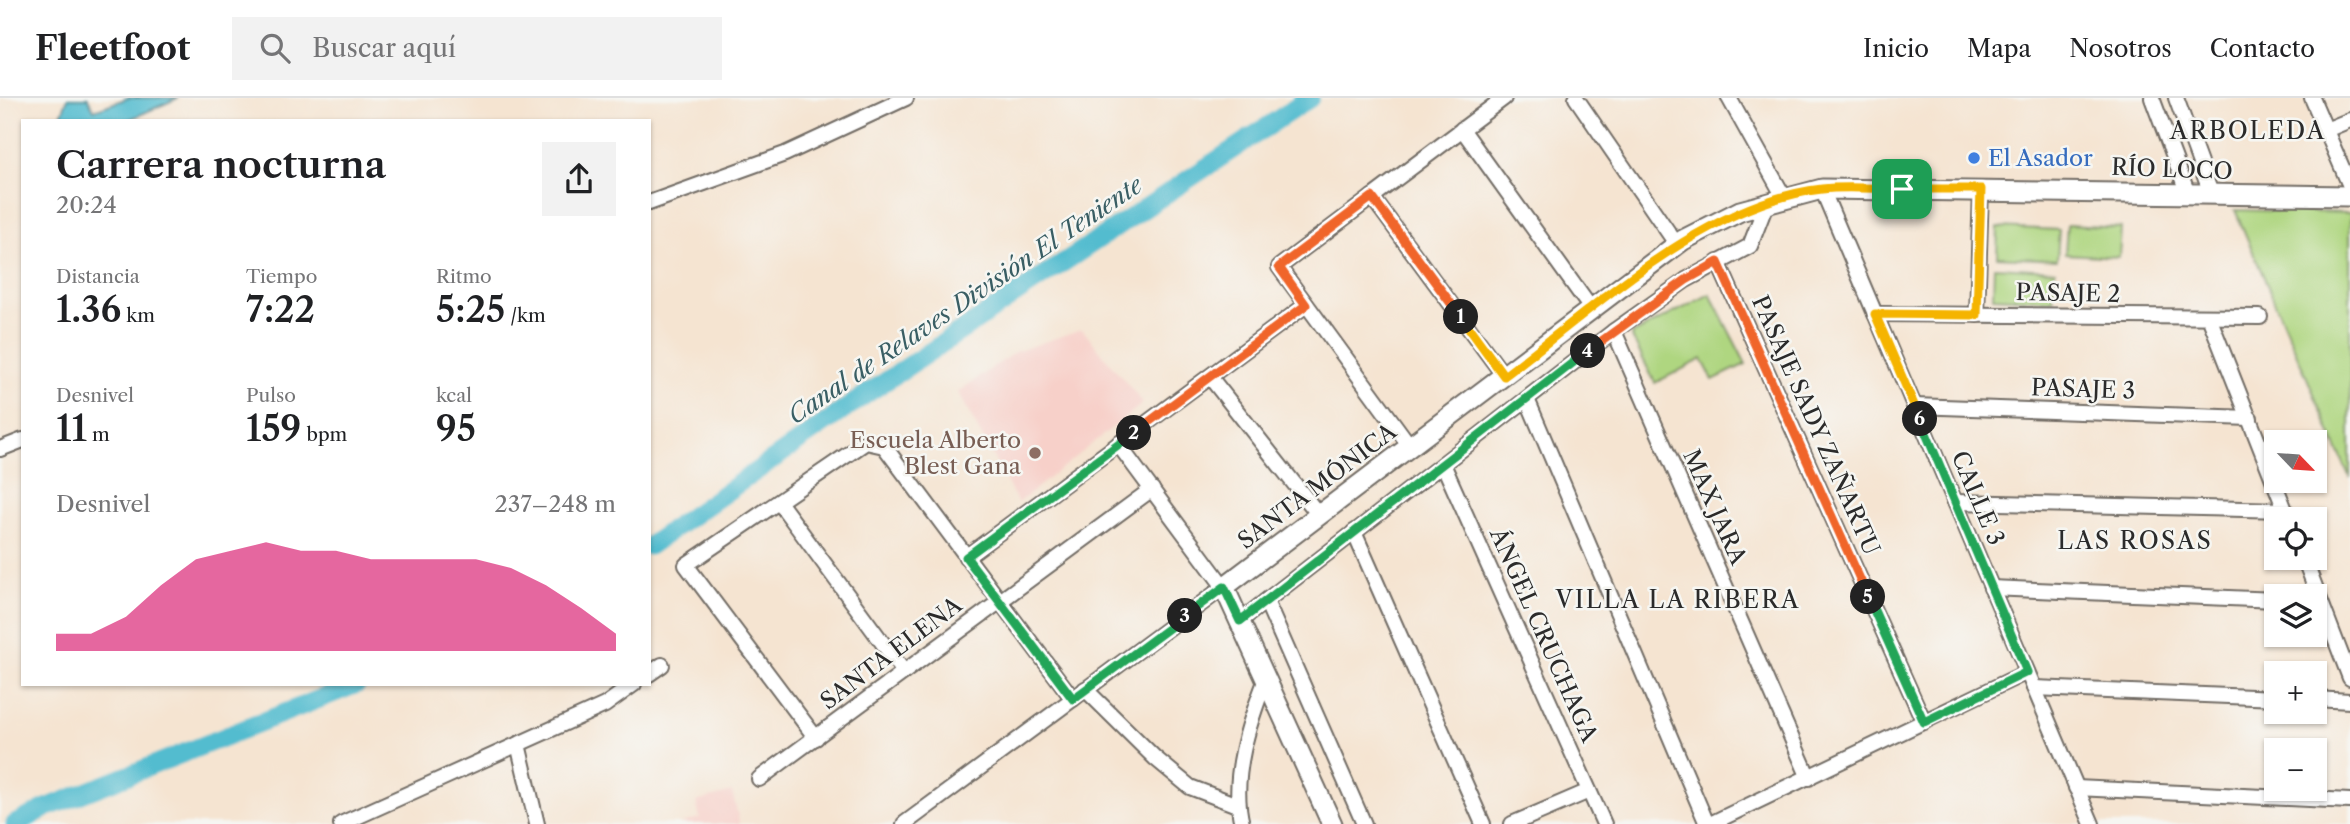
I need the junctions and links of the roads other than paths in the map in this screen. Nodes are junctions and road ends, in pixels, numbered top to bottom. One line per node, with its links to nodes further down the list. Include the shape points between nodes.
1 (906, 98): 19 (street, via 785,154)
2 (1504, 98): 9 (street)
3 (1576, 98): 20 (street)
4 (1729, 98): 18 (street)
5 (2152, 98): 14 (street)
6 (2176, 98): 15 (street)
7 (2312, 98): 10 (street)
8 (2350, 120): 10 (street)
9 (1462, 129): 17 (street); 23 (street)
10 (2326, 131): 11 (street)
11 (2350, 186)
12 (1822, 189): 13 (street, RÍO LOCO); 18 (street, RÍO LOCO); 24 (street, CALLE 3)
13 (1981, 189): 14 (street, RÍO LOCO); 25 (street)
14 (2188, 194): 15 (street, RÍO LOCO)
15 (2212, 196): 16 (street, RÍO LOCO)
16 (2350, 196)
17 (1372, 197): 22 (street, via 1279,267); 29 (street)
18 (1776, 200): 20 (street, SANTA MÓNICA, via 1740,211); 21 (street, via 1750,246)
19 (651, 202)
20 (1678, 245): 23 (street, SANTA MÓNICA)
21 (1718, 262): 28 (street); 67 (street, PASAJE SADY ZAÑARTU)
22 (1306, 305): 30 (street); 36 (street)
23 (1592, 310): 29 (street, SANTA MÓNICA)
24 (1875, 314): 25 (street, PASAJE 2); 32 (street, CALLE 3)
25 (1977, 315): 26 (street, PASAJE 2)
26 (2209, 317): 27 (street, PASAJE 2); 33 (street)
27 (2260, 317)
28 (1614, 331): 31 (street); 70 (street, MAX JARA)
29 (1504, 376): 36 (street, SANTA MÓNICA)
30 (1210, 377): 35 (street); 44 (street)
31 (1527, 399): 38 (street); 86 (street)
32 (1914, 406): 33 (street, PASAJE 3); 41 (street, CALLE 3)
33 (2250, 418): 42 (street)
34 (21, 441): 37 (street)
35 (1118, 444): 39 (street); 46 (street)
36 (1410, 446): 44 (street, SANTA MÓNICA)
37 (0, 449)
38 (1443, 464): 45 (street); 73 (street, ÁNGEL CRUCHAGA)
39 (1152, 489): 47 (street); 50 (street, SANTA ELENA)
40 (779, 502): 46 (street, via 866,442 884,446); 56 (street); 68 (street, via 686,565)
41 (1955, 502): 43 (street); 48 (street, CALLE 3)
42 (2284, 507)
43 (2264, 514)
44 (1319, 515): 47 (street, SANTA MÓNICA)
45 (1354, 532): 51 (street); 83 (street)
46 (966, 557): 50 (street)
47 (1224, 587): 52 (street); 62 (street, SANTA MÓNICA)
48 (1992, 588): 49 (street); 57 (street, CALLE 3)
49 (2264, 599)
50 (1000, 601): 56 (street, SANTA ELENA); 64 (street)
51 (1266, 601): 52 (street); 82 (street)
52 (1240, 621): 59 (street)
53 (2327, 623): 58 (street)
54 (662, 664): 55 (street)
55 (651, 672)
56 (904, 672): 68 (street, SANTA ELENA)
57 (2027, 672): 61 (street, CALLE 3); 67 (street)
58 (2350, 678)
59 (1266, 680): 75 (street, via 1248,732); 81 (street)
60 (631, 686): 69 (street, via 605,705)
61 (2034, 688): 63 (street); 72 (street, CALLE 3)
62 (1085, 690): 64 (street, SANTA MÓNICA); 75 (street, via 1190,787)
63 (2264, 697)
64 (1073, 699): 79 (street, SANTA MÓNICA)
65 (2327, 700): 66 (street)
66 (2350, 701)
67 (1924, 722): 70 (street)
68 (816, 738): 71 (street, SANTA ELENA)
69 (518, 744): 76 (street); 78 (street)
70 (1809, 778): 86 (street)
71 (759, 779)
72 (2076, 788): 74 (street); 87 (street, CALLE 3)
73 (1589, 791): 84 (street); 85 (street, ÁNGEL CRUCHAGA)
74 (2350, 801)
75 (1237, 805): 80 (street)
76 (366, 819): 77 (street)
77 (341, 824)
78 (537, 824)
79 (904, 824)
80 (1242, 824)
81 (1332, 824)
82 (1364, 824)
83 (1483, 824)
84 (1512, 824)
85 (1604, 824)
86 (1709, 824)
87 (2092, 824)

